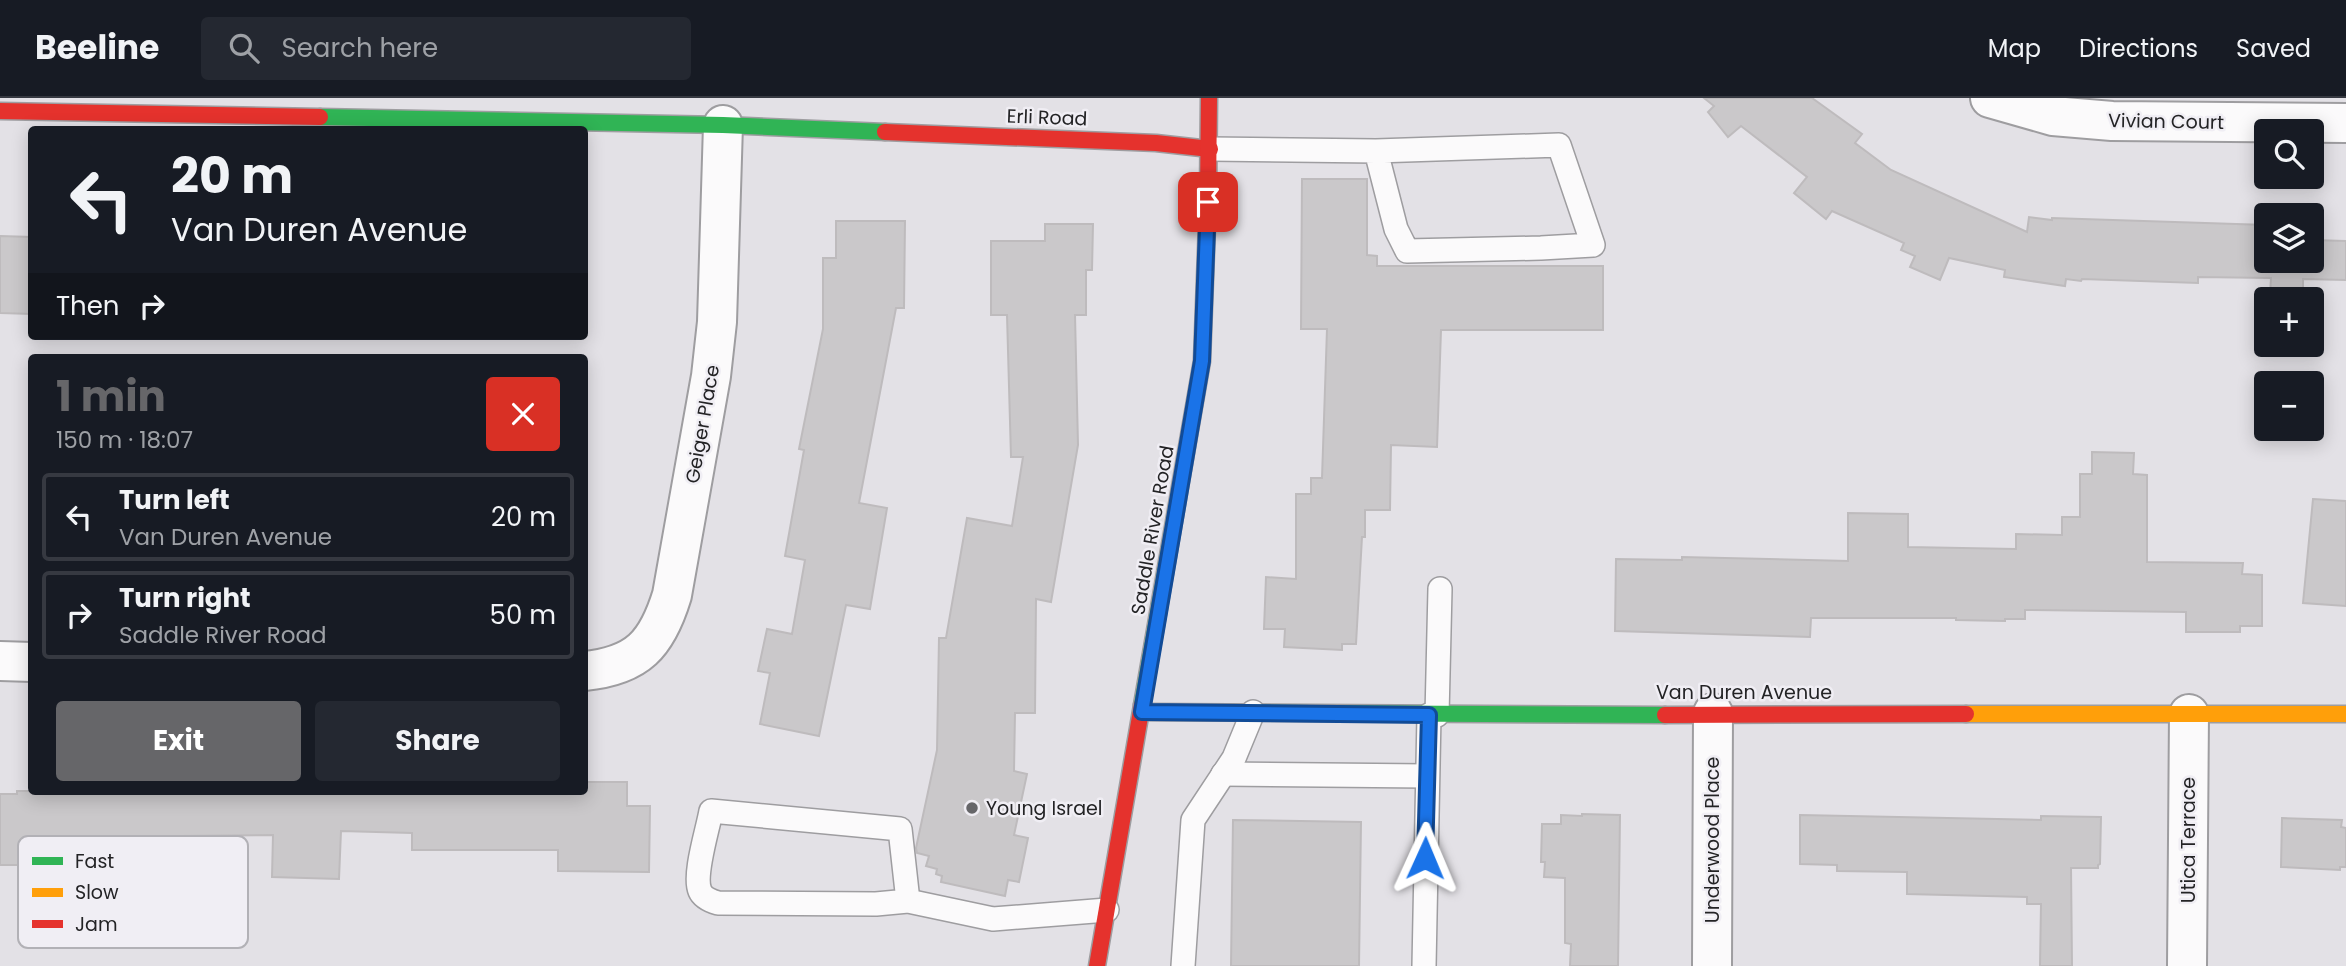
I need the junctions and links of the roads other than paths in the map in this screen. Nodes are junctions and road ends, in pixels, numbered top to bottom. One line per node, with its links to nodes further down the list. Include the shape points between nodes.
1 (1209, 98): 6 (street, Saddle River Road)
2 (1990, 98): 4 (street, Vivian Court, via 2053,116 2112,121)
3 (0, 111): 5 (street, Erli Road)
4 (2346, 123)
5 (723, 125): 6 (street, Erli Road); 11 (street, Geiger Place, via 717,322 672,595 663,624 649,646 625,661)
6 (1210, 149): 7 (lane); 12 (street, Saddle River Road, via 1202,361)
7 (1376, 151): 7 (lane, via 1559,145 1594,244 1407,251 1396,229)
8 (1440, 589): 17 (lane)
9 (0, 661): 10 (street)
10 (28, 662)
11 (588, 670)
12 (1142, 712): 13 (street, Van Duren Avenue); 21 (street, Saddle River Road)
13 (1252, 712): 17 (street, Van Duren Avenue); 18 (lane)
14 (1713, 713): 15 (street, Van Duren Avenue); 17 (street, Van Duren Avenue); 25 (street, Underwood Place)
15 (2189, 714): 16 (street, Van Duren Avenue); 26 (street, Utica Terrace)
16 (2346, 714)
17 (1433, 715): 19 (lane)
18 (1223, 774): 19 (lane); 23 (lane, via 1193,820)
19 (1427, 776): 24 (lane)
20 (908, 901): 20 (lane, via 900,829 711,811 698,880 709,900 727,905); 21 (lane, via 993,919)
21 (1107, 910): 22 (street, Saddle River Road)
22 (1097, 966)
23 (1183, 966)
24 (1424, 966)
25 (1712, 966)
26 (2187, 966)

